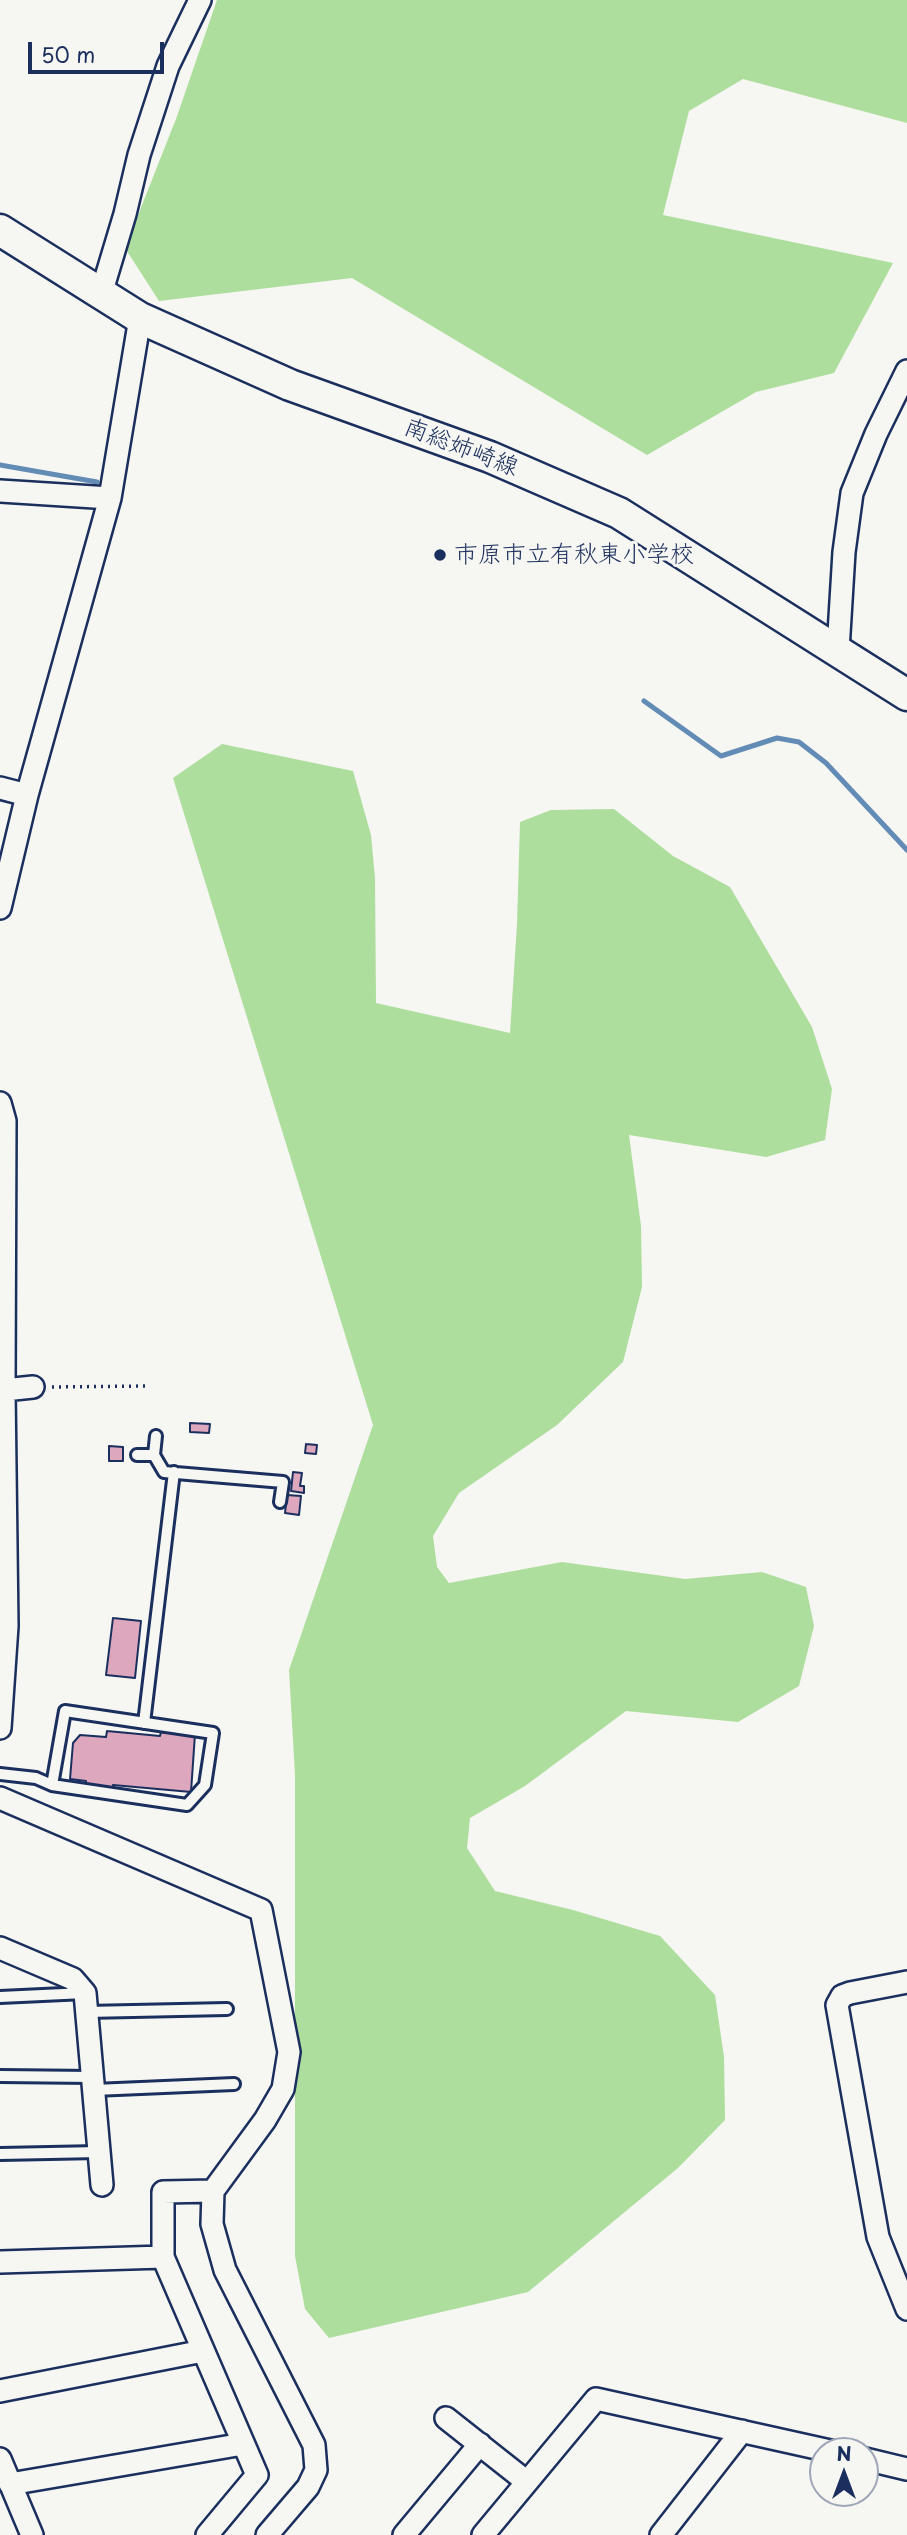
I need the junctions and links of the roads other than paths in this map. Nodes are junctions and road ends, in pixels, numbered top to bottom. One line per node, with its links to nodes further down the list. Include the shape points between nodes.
1 (200, 0): 3 (street, via 168,66)
2 (0, 230): 3 (main road, 南総姉崎線)
3 (101, 294): 4 (main road, 南総姉崎線)
4 (140, 318): 7 (street); 8 (main road, 南総姉崎線, via 290,385 490,457 619,513)
5 (907, 371): 8 (street, via 852,494)
6 (0, 491): 7 (street)
7 (110, 498): 11 (street)
8 (838, 650): 9 (main road, 南総姉崎線)
9 (907, 695)
10 (0, 788): 11 (street)
11 (27, 795): 12 (street)
12 (0, 908)
13 (2, 1115): 14 (street)
14 (2, 1358): 16 (street)
15 (33, 1387): 16 (street)
16 (4, 1390): 23 (street, via 6,1626)
17 (156, 1436): 19 (lane)
18 (137, 1455): 19 (lane)
19 (154, 1455): 20 (lane, via 164,1472)
20 (174, 1472): 21 (lane, via 283,1482); 22 (lane)
21 (280, 1502)
22 (144, 1723): 25 (lane, via 65,1712); 25 (lane, via 213,1733 205,1785 187,1805)
23 (0, 1728)
24 (0, 1774): 25 (lane, via 36,1778)
25 (52, 1785)
26 (0, 1798): 38 (street, via 261,1910 289,2052 283,2088)
27 (0, 1948): 30 (street, via 73,1979)
28 (907, 1982): 41 (street, via 850,1993 837,2005 878,2237)
29 (0, 1997): 30 (lane)
30 (85, 2003): 31 (lane); 33 (street)
31 (228, 2009)
32 (0, 2076): 33 (lane)
33 (93, 2083): 34 (lane); 35 (street)
34 (234, 2084)
35 (99, 2152): 36 (lane); 37 (street)
36 (0, 2154)
37 (102, 2185)
38 (213, 2191): 39 (street, via 163,2192); 56 (street, via 212,2224 225,2270 314,2445 316,2470 308,2487)
39 (163, 2257): 40 (street); 42 (street)
40 (0, 2262)
41 (907, 2309)
42 (203, 2351): 43 (street); 46 (street)
43 (0, 2391)
44 (446, 2418): 47 (street)
45 (742, 2431): 48 (street); 52 (street, via 596,2399); 59 (street)
46 (243, 2444): 53 (street); 55 (street, via 257,2475)
47 (480, 2444): 52 (street); 57 (street)
48 (809, 2446)
49 (0, 2459): 53 (street)
50 (879, 2462): 51 (street)
51 (907, 2469)
52 (527, 2482): 58 (street)
53 (10, 2484): 54 (street)
54 (32, 2535)
55 (207, 2535)
56 (267, 2535)
57 (404, 2535)
58 (484, 2535)
59 (661, 2535)

